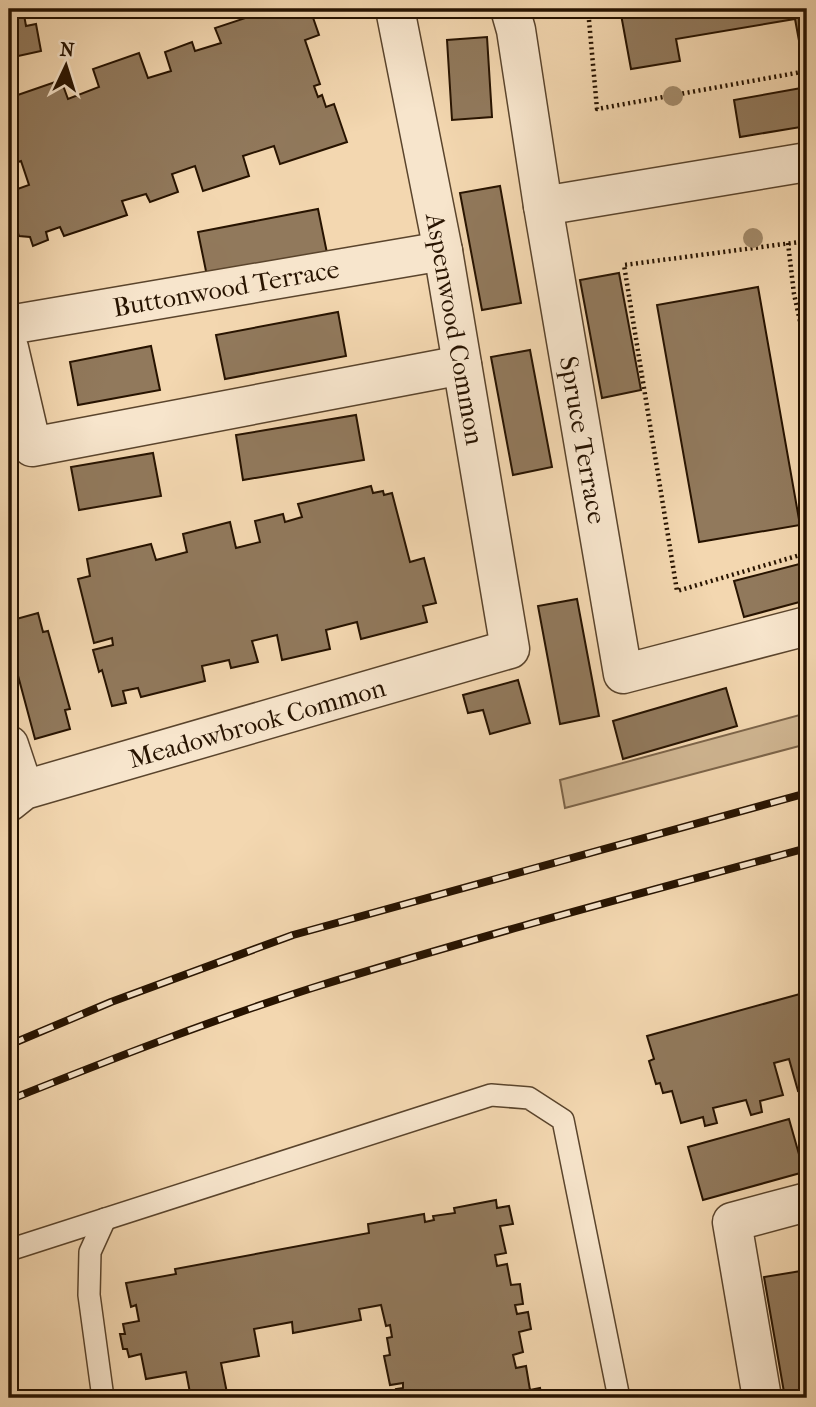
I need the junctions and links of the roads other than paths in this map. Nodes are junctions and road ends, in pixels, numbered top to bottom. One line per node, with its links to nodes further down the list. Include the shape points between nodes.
1 (395, 9): 5 (street, Aspenwood Common)
2 (510, 9): 4 (street, Spruce Terrace)
3 (807, 162): 4 (street)
4 (543, 206): 9 (street, Spruce Terrace, via 624,674)
5 (443, 251): 6 (street, Buttonwood Terrace); 8 (street, Aspenwood Common)
6 (9, 325)
7 (9, 348): 8 (street, via 32,447)
8 (462, 365): 10 (street, Aspenwood Common)
9 (807, 626)
10 (510, 649): 12 (street, Meadowbrook Common)
11 (9, 745): 12 (street)
12 (16, 796)
13 (807, 1202): 18 (street, via 733,1222)
14 (105, 1219): 15 (lane); 16 (lane, via 90,1252 89,1295); 17 (lane, via 491,1095 529,1098 563,1120)
15 (9, 1250)
16 (103, 1398)
17 (619, 1398)
18 (762, 1398)

